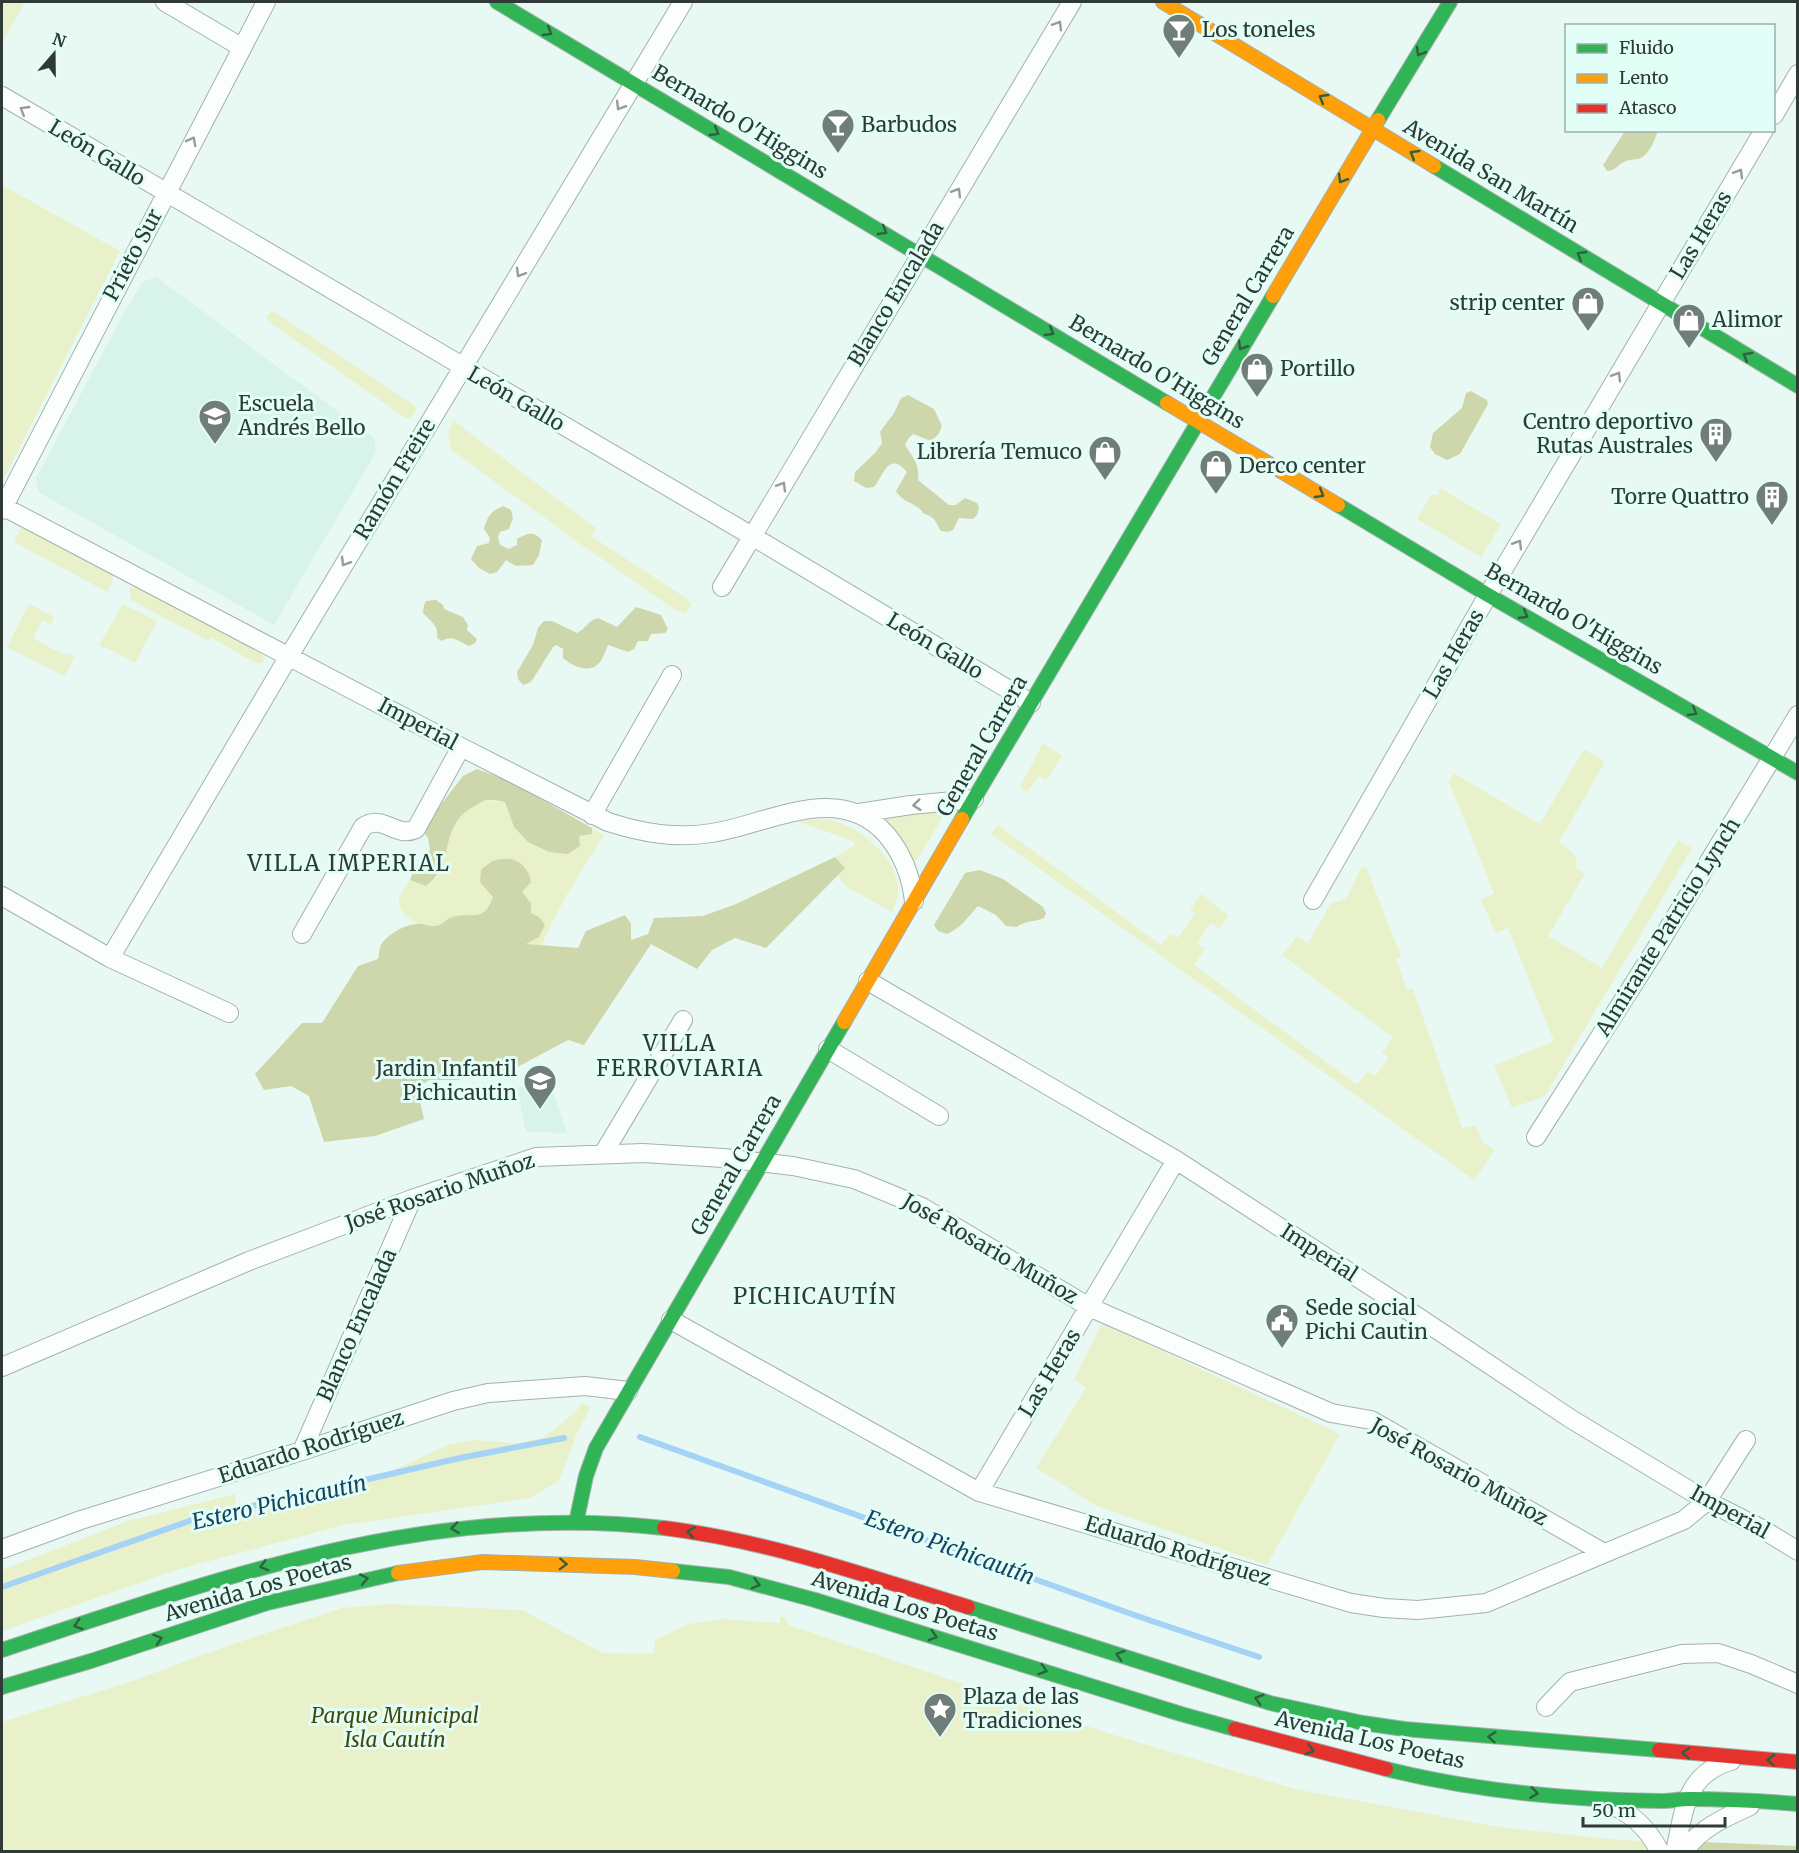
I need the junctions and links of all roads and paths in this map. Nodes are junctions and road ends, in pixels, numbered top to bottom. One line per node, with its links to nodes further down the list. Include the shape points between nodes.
1 (165, 2): 8 (street)
2 (266, 2): 8 (street, Prieto Sur)
3 (497, 2): 10 (main road, Bernardo O'Higgins, one-way to 10)
4 (682, 2): 10 (street, Ramón Freire)
5 (1072, 2): 16 (street, Blanco Encalada, one-way to 5)
6 (1163, 2): 13 (main road, Avenida San Martín, one-way to 6)
7 (1450, 2): 13 (main road, General Carrera, one-way to 13)
8 (241, 47): 15 (street, Prieto Sur, one-way to 8)
9 (1797, 74): 12 (street)
10 (633, 83): 16 (main road, Bernardo O'Higgins, one-way to 16); 18 (street, Ramón Freire, one-way to 18)
11 (2, 96): 15 (street, León Gallo, one-way to 11)
12 (1775, 111)
13 (1372, 129): 17 (main road, Avenida San Martín, one-way to 13); 20 (main road, General Carrera, one-way to 20)
14 (1763, 132): 17 (street, Las Heras, one-way to 14)
15 (165, 193): 18 (street, León Gallo); 21 (street, Prieto Sur)
16 (920, 254): 20 (main road, Bernardo O'Higgins, one-way to 20); 22 (street, Blanco Encalada, one-way to 16)
17 (1661, 303): 19 (main road, Avenida San Martín, one-way to 17); 24 (street, Las Heras, one-way to 17)
18 (462, 368): 22 (street, León Gallo); 25 (street, Ramón Freire, one-way to 25)
19 (1797, 386)
20 (1197, 421): 24 (main road, Bernardo O'Higgins, one-way to 24); 27 (main road, General Carrera)
21 (2, 507): 25 (street, Imperial)
22 (752, 536): 23 (street, Blanco Encalada); 27 (street, León Gallo)
23 (722, 587)
24 (1488, 595): 30 (main road, Bernardo O'Higgins, one-way to 30); 36 (street, Las Heras)
25 (289, 656): 29 (street, Imperial); 39 (street, Ramón Freire)
26 (672, 675): 34 (street)
27 (1031, 703): 32 (main road, General Carrera)
28 (1797, 715): 30 (street, Almirante Patricio Lynch)
29 (461, 747): 34 (street, Imperial); 38 (street, via 416,829 403,831 378,822 363,827)
30 (1772, 757): 31 (main road, Bernardo O'Higgins); 45 (street, Almirante Patricio Lynch)
31 (1797, 772)
32 (974, 799): 33 (street, Imperial, one-way to 33); 37 (main road, General Carrera)
33 (859, 813): 34 (street, Imperial, via 809,809 738,828 685,836 633,830); 37 (street, Imperial, via 881,829 898,850 909,874)
34 (592, 814)
35 (2, 896): 39 (street)
36 (1313, 900)
37 (914, 901): 40 (main road, General Carrera)
38 (302, 934)
39 (110, 958): 41 (street)
40 (868, 981): 43 (main road, General Carrera); 47 (street, Imperial)
41 (230, 1012)
42 (683, 1020): 46 (street)
43 (828, 1049): 44 (street); 48 (main road, General Carrera)
44 (939, 1116)
45 (1536, 1137)
46 (603, 1154): 48 (street, José Rosario Muñoz, via 683,1154); 49 (street, José Rosario Muñoz, via 537,1157)
47 (1176, 1160): 50 (street, Las Heras); 57 (street, Imperial, via 1571,1419)
48 (762, 1164): 50 (street, José Rosario Muñoz, via 824,1172 900,1196); 51 (main road, General Carrera)
49 (412, 1199): 52 (street, José Rosario Muñoz, via 249,1261); 55 (street, Blanco Encalada)
50 (1089, 1307): 56 (street, Las Heras); 63 (street, José Rosario Muñoz, via 1331,1413 1371,1420)
51 (671, 1320): 53 (main road, General Carrera); 56 (street, Eduardo Rodríguez)
52 (2, 1367)
53 (628, 1391): 55 (street, Eduardo Rodríguez, via 585,1386 488,1393); 58 (main road, General Carrera, via 596,1448)
54 (1746, 1440): 57 (street, Eduardo Rodríguez)
55 (302, 1451): 60 (street, Eduardo Rodríguez, via 81,1520)
56 (979, 1492): 63 (street, Eduardo Rodríguez, via 1351,1603 1384,1608 1418,1610 1486,1603)
57 (1707, 1501): 62 (street, Imperial); 63 (street, Eduardo Rodríguez, via 1684,1520)
58 (576, 1523): 59 (main road); 65 (main road, Avenida Los Poetas, one-way to 65, via 463,1527 316,1552 224,1577); 69 (main road, Avenida Los Poetas, one-way to 58, via 1445,1734 1316,1714 826,1562 686,1531)
59 (561, 1536)
60 (2, 1549)
61 (533, 1551): 64 (main road)
62 (1797, 1551)
63 (1604, 1553)
64 (483, 1562): 67 (main road, Avenida Los Poetas, one-way to 64, via 308,1592 395,1573); 71 (main road, Avenida Los Poetas, one-way to 71, via 635,1567 729,1577 1325,1754 1436,1779)
65 (2, 1650)
66 (1797, 1684): 68 (street, via 1718,1653 1682,1654 1570,1682)
67 (2, 1687)
68 (1546, 1707)
69 (1745, 1758): 70 (main road, Avenida Los Poetas, one-way to 69); 72 (street, via 1713,1768 1696,1783)
70 (1797, 1762)
71 (1587, 1798): 72 (main road, Avenida Los Poetas); 75 (street, via 1627,1813 1648,1832)
72 (1687, 1799): 73 (main road, Avenida Los Poetas); 76 (street)
73 (1760, 1801): 74 (main road, Avenida Los Poetas); 77 (street, via 1712,1823)
74 (1797, 1804)
75 (1660, 1851)
76 (1675, 1851)
77 (1683, 1851)

